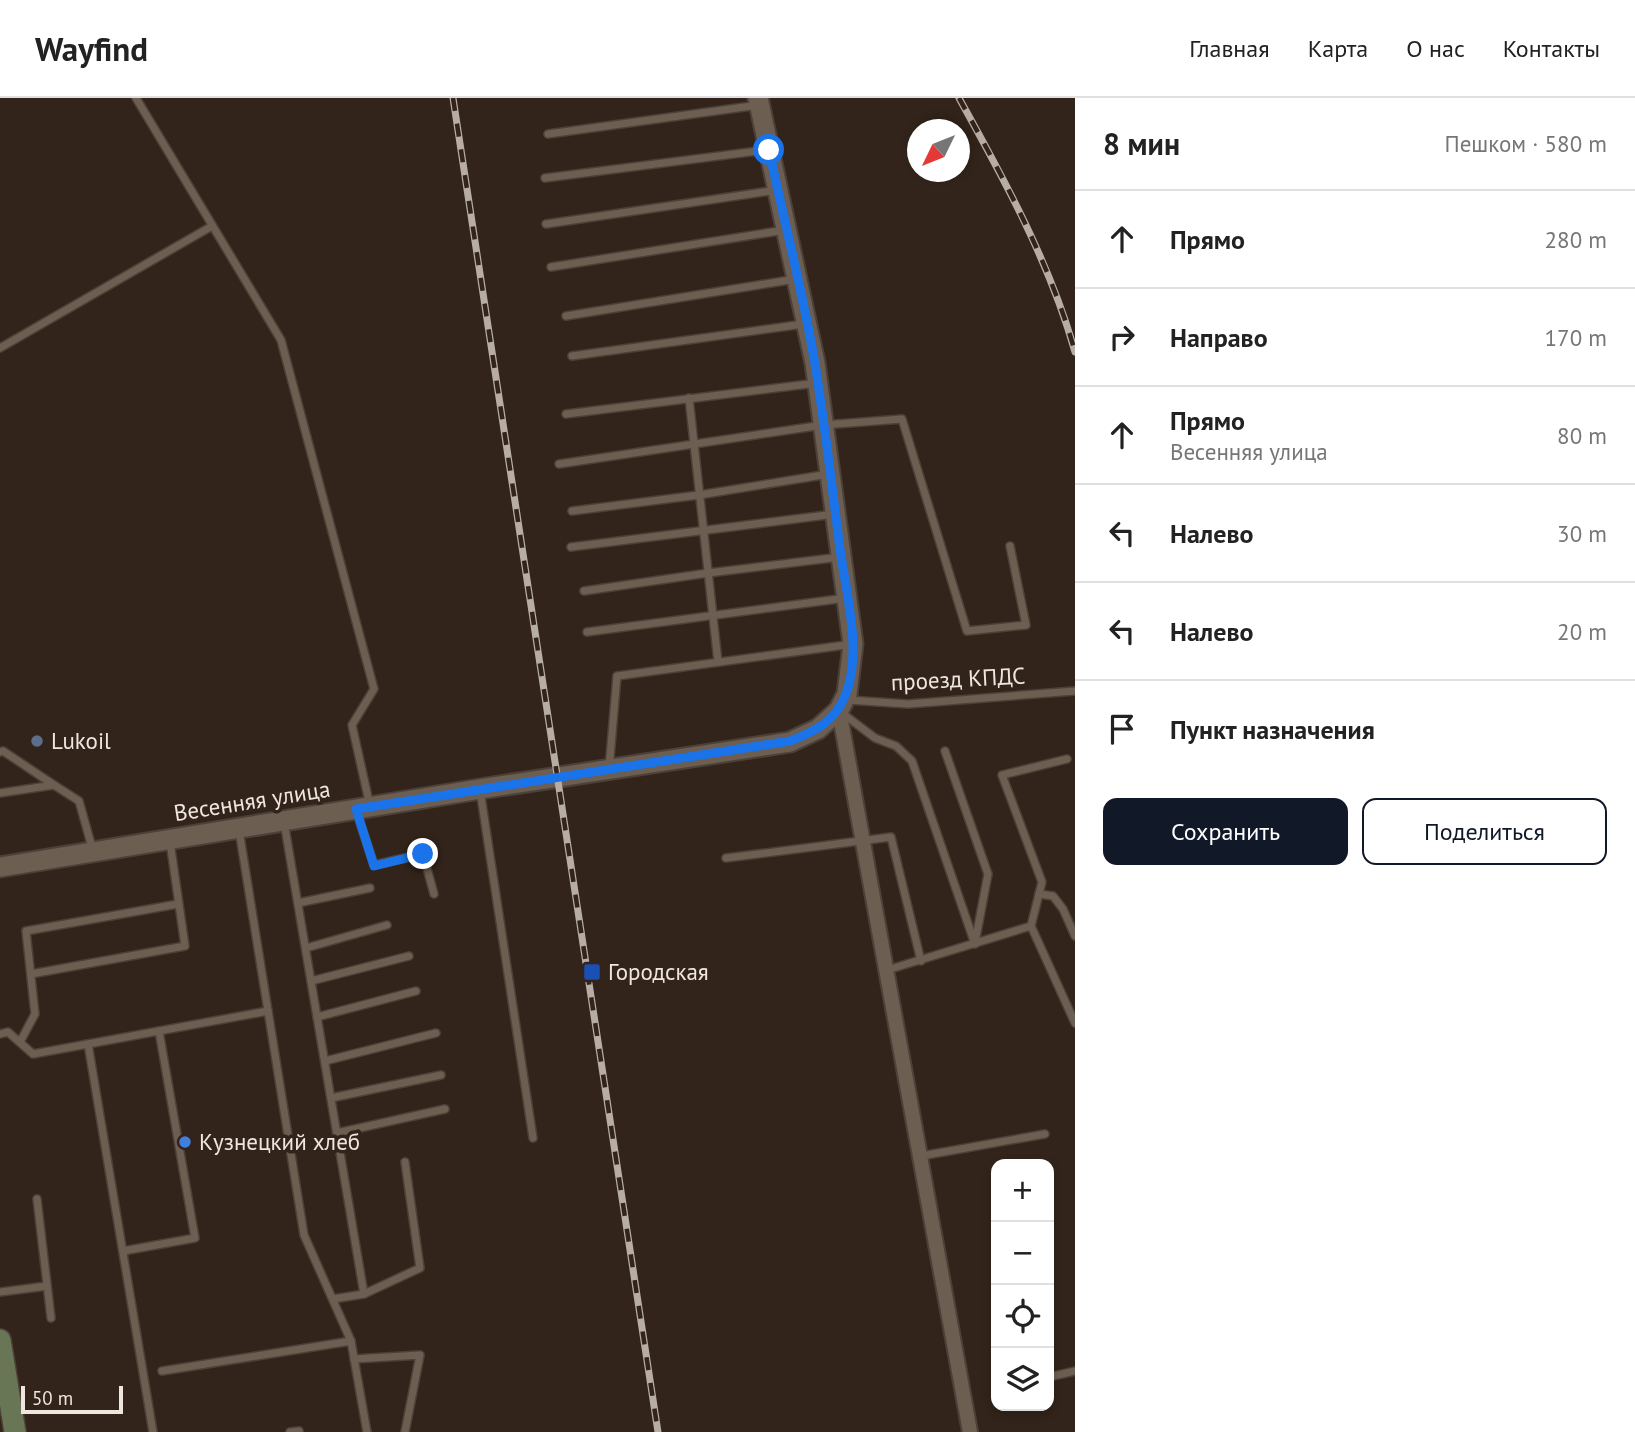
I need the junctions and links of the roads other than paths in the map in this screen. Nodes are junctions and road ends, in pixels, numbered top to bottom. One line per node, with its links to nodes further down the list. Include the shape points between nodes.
1 (136, 98): 8 (lane)
2 (759, 102): 3 (lane); 4 (street)
3 (548, 134)
4 (769, 150): 5 (lane); 6 (street)
5 (545, 178)
6 (777, 190): 7 (lane); 9 (street)
7 (546, 224)
8 (212, 226): 14 (lane); 46 (lane, via 281,340 374,689 352,725)
9 (786, 230): 10 (lane); 11 (street)
10 (551, 267)
11 (796, 278): 12 (lane); 13 (street)
12 (566, 316)
13 (806, 324): 15 (lane); 16 (street)
14 (0, 348)
15 (572, 356)
16 (817, 383): 17 (lane); 19 (street)
17 (689, 398): 18 (lane); 20 (lane)
18 (566, 414)
19 (823, 425): 20 (lane); 22 (street); 27 (lane, via 902,419 967,631 1026,625)
20 (694, 445): 21 (lane); 23 (lane)
21 (559, 464)
22 (830, 474): 23 (lane); 25 (street)
23 (699, 495): 24 (lane); 26 (lane)
24 (572, 511)
25 (835, 514): 26 (lane); 29 (street)
26 (703, 529): 28 (lane); 30 (lane)
27 (1010, 546)
28 (571, 547)
29 (841, 557): 30 (lane); 32 (street)
30 (708, 573): 31 (lane); 33 (lane)
31 (584, 591)
32 (846, 598): 33 (lane); 35 (street)
33 (713, 616): 34 (lane); 36 (lane)
34 (587, 632)
35 (853, 644): 36 (lane); 38 (street)
36 (718, 662): 42 (lane, via 617,676)
37 (1075, 691): 38 (lane, проезд КПДС)
38 (841, 705): 42 (street, Весенняя улица, via 818,729 790,741); 50 (street); 62 (lane, via 875,738 897,746 912,761)
39 (945, 751): 62 (lane, via 988,874)
40 (0, 752): 43 (lane)
41 (1067, 759): 56 (lane, via 1002,775 1042,882)
42 (608, 769): 44 (street, Весенняя улица)
43 (54, 785): 45 (lane); 51 (lane, via 79,801)
44 (480, 789): 46 (street, Весенняя улица); 84 (lane)
45 (0, 793)
46 (363, 808): 47 (street, Весенняя улица); 55 (lane, via 374,866 423,854)
47 (284, 821): 48 (street, Весенняя улица); 57 (lane)
48 (239, 828): 49 (street, Весенняя улица); 70 (lane)
49 (170, 839): 51 (street, Весенняя улица); 58 (lane)
50 (862, 840): 52 (lane); 65 (lane, via 891,836); 66 (street)
51 (93, 852): 53 (street, Весенняя улица)
52 (726, 858)
53 (0, 867)
54 (370, 888): 57 (lane)
55 (434, 894)
56 (1039, 894): 60 (lane); 61 (lane, via 1053,896)
57 (298, 903): 63 (lane)
58 (178, 904): 67 (lane, via 26,931); 67 (lane, via 185,946)
59 (387, 925): 63 (lane)
60 (1031, 926): 62 (lane); 72 (lane)
61 (1075, 936)
62 (975, 944): 65 (lane)
63 (306, 948): 68 (lane)
64 (409, 956): 68 (lane)
65 (920, 961): 66 (lane)
66 (886, 971): 85 (street)
67 (31, 974): 76 (lane, via 35,1014)
68 (311, 981): 71 (lane)
69 (416, 991): 71 (lane)
70 (268, 1011): 73 (lane); 92 (lane, via 304,1236)
71 (317, 1017): 78 (lane)
72 (1075, 1023)
73 (159, 1031): 77 (lane); 88 (lane, via 195,1238)
74 (436, 1033): 78 (lane)
75 (0, 1034): 76 (lane, via 8,1032)
76 (20, 1042): 77 (lane, via 33,1054)
77 (88, 1044): 88 (lane)
78 (325, 1061): 80 (lane)
79 (441, 1075): 80 (lane)
80 (331, 1098): 82 (lane)
81 (445, 1109): 82 (lane)
82 (337, 1133): 91 (lane)
83 (1045, 1134): 85 (lane)
84 (533, 1138)
85 (920, 1156): 104 (street)
86 (405, 1162): 91 (lane, via 420,1268)
87 (37, 1199): 89 (lane)
88 (123, 1251): 101 (lane)
89 (47, 1286): 90 (lane); 93 (lane)
90 (0, 1292)
91 (364, 1294): 92 (lane)
92 (332, 1299): 95 (lane)
93 (51, 1318)
94 (0, 1340): 100 (main road)
95 (351, 1341): 96 (lane); 97 (lane)
96 (354, 1359): 102 (lane); 103 (lane, via 419,1355)
97 (162, 1371)
98 (1075, 1371): 99 (lane)
99 (1054, 1376)
100 (15, 1432)
101 (153, 1432)
102 (367, 1432)
103 (405, 1432)
104 (970, 1432)

